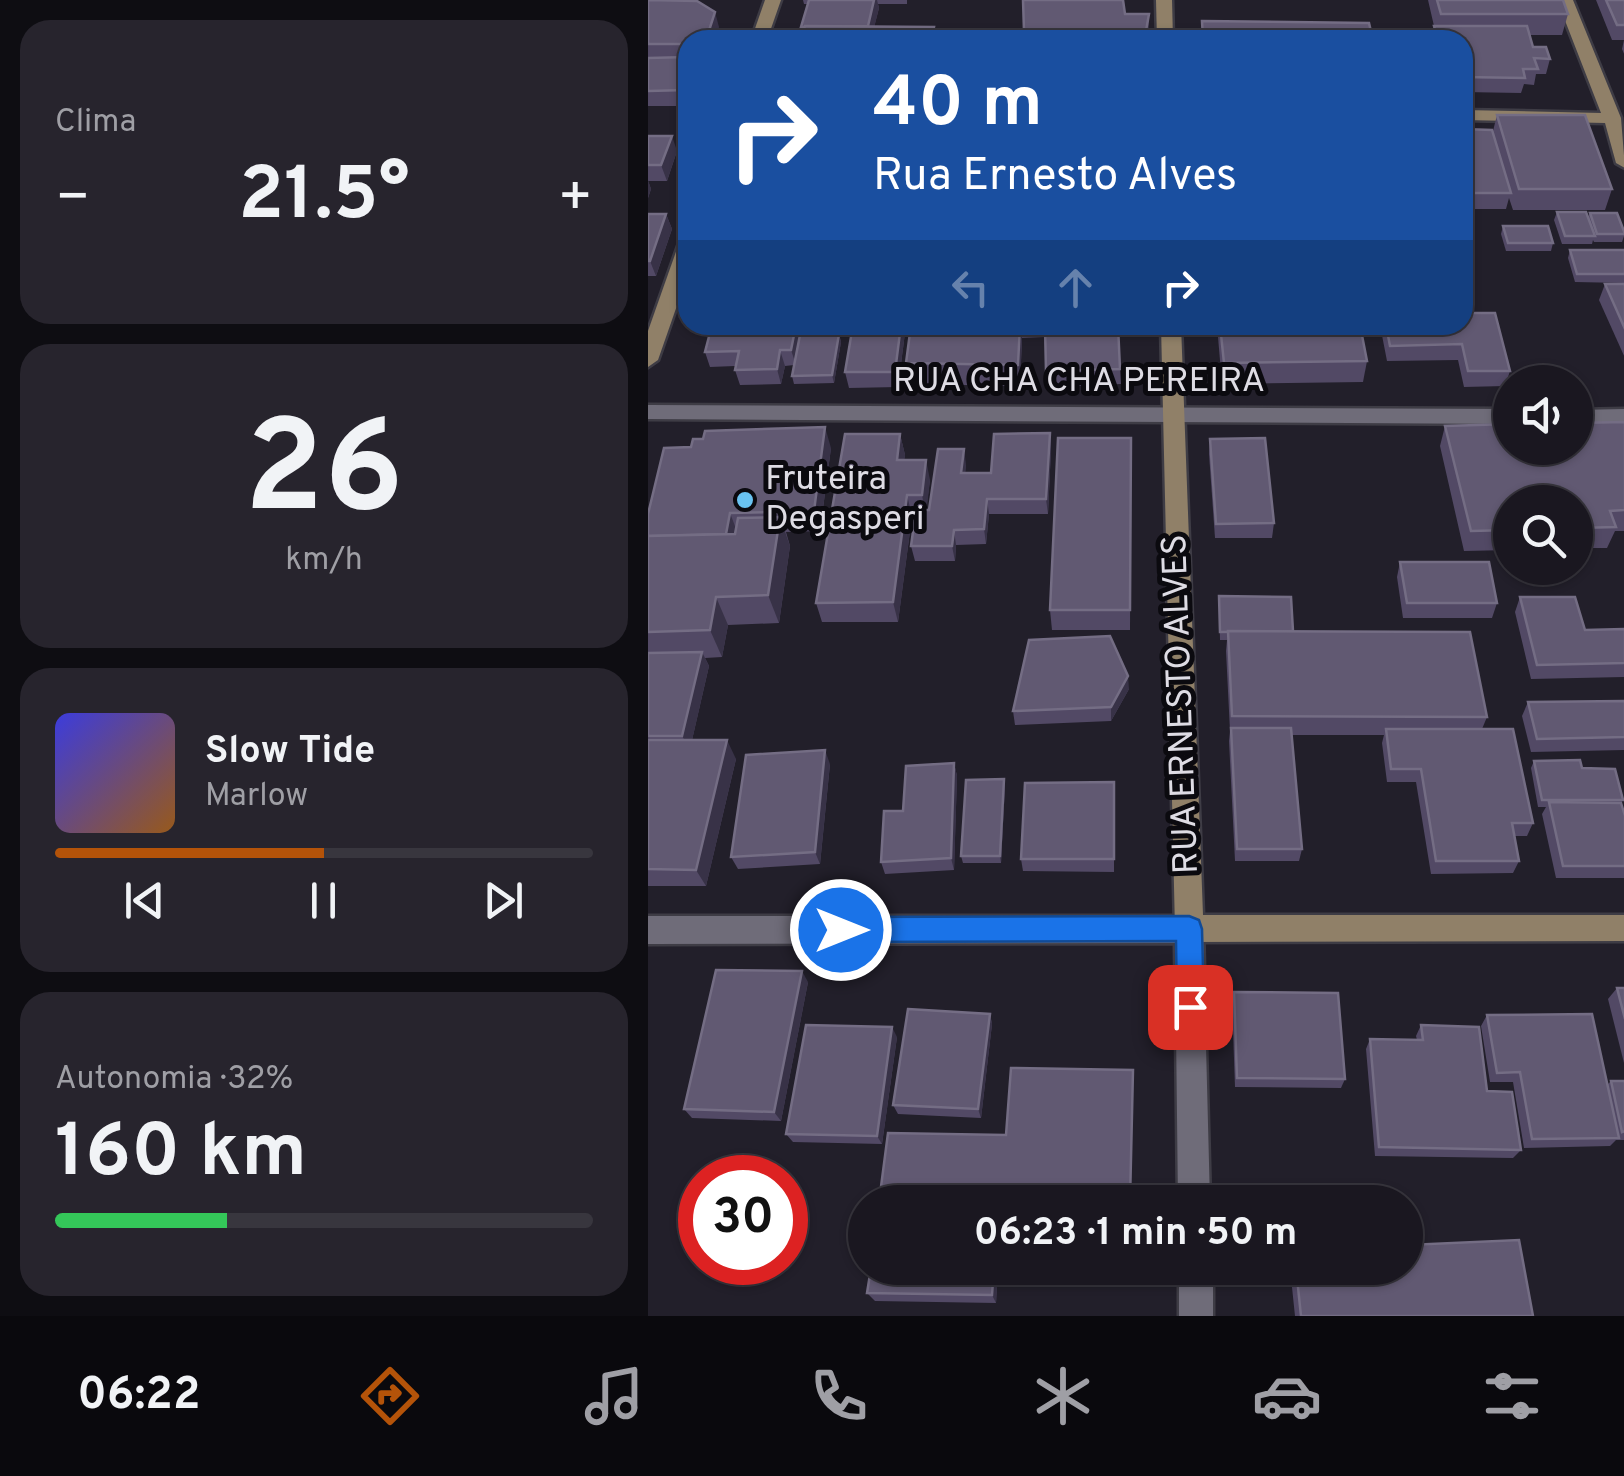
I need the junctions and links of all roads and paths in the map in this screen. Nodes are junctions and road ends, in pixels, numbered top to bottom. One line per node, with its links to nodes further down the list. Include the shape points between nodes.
1 (774, 0): 4 (street)
2 (1164, 0): 5 (street)
3 (1565, 0): 7 (street)
4 (764, 30)
5 (1165, 30)
6 (1473, 115): 7 (street)
7 (1618, 117): 8 (street)
8 (1624, 162)
9 (678, 274): 11 (street)
10 (1171, 335): 13 (street, RUA ERNESTO ALVES)
11 (648, 360)
12 (648, 412): 13 (street, RUA CHA CHA PEREIRA)
13 (1173, 416): 14 (street, RUA CHA CHA PEREIRA); 18 (street, RUA ERNESTO ALVES)
14 (1493, 416)
15 (1593, 417): 16 (street)
16 (1624, 417)
17 (1624, 928): 18 (street)
18 (1189, 929): 19 (street); 20 (street, RUA ERNESTO ALVES)
19 (648, 930)
20 (1194, 1185)
21 (1196, 1285): 22 (street)
22 (1196, 1316)

